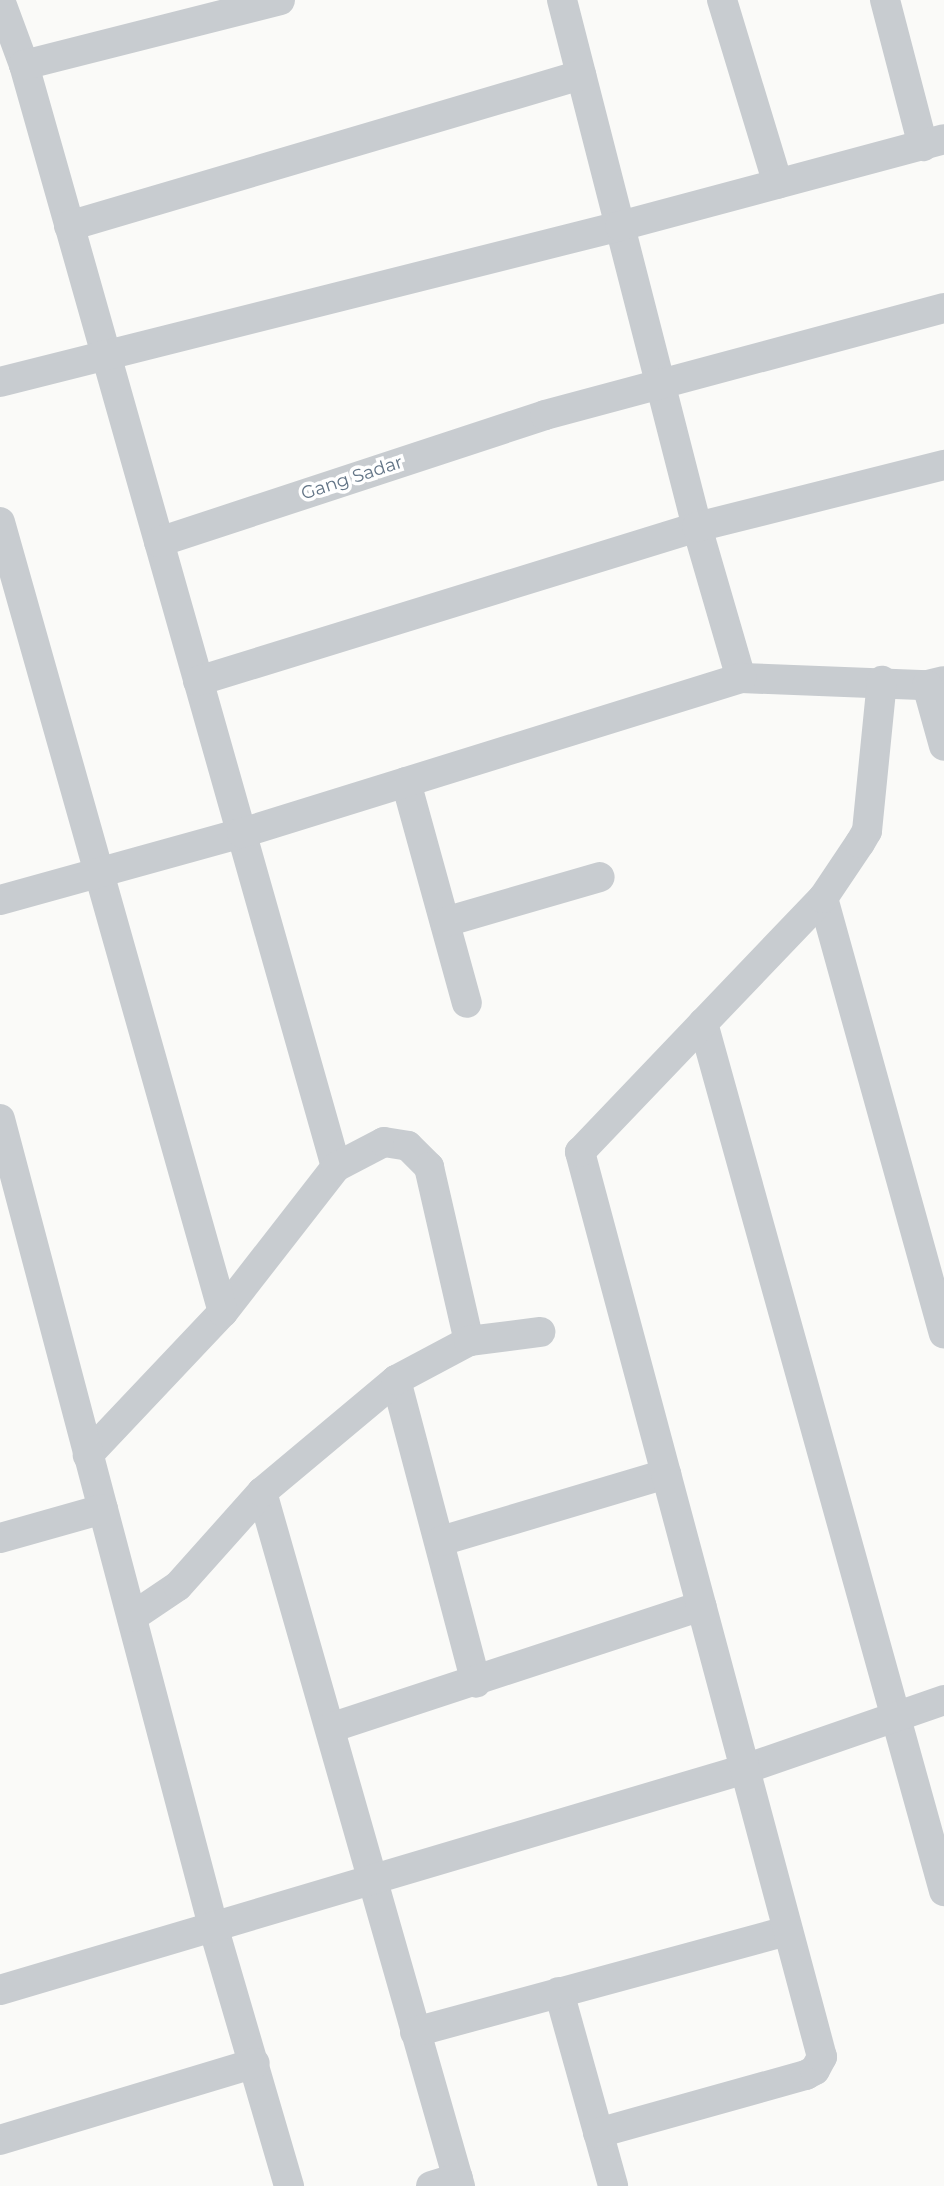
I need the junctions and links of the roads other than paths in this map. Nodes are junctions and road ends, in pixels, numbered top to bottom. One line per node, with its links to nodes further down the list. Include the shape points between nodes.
1 (0, 0): 6 (street)
2 (280, 0): 6 (street)
3 (562, 0): 7 (street)
4 (722, 0): 9 (street)
5 (885, 0): 8 (street)
6 (13, 52): 10 (street)
7 (581, 75): 10 (street); 11 (street)
8 (934, 142): 9 (street)
9 (778, 184): 11 (street)
10 (69, 226): 13 (street)
11 (620, 226): 13 (street); 14 (street)
12 (944, 308): 14 (street, Gang Sadar)
13 (105, 353): 15 (street); 19 (street)
14 (660, 381): 18 (street); 19 (street, Gang Sadar)
15 (0, 382)
16 (944, 465): 18 (street)
17 (0, 523): 27 (street)
18 (696, 527): 20 (street); 21 (street)
19 (159, 542): 21 (street)
20 (741, 678): 22 (street); 25 (street)
21 (198, 681): 26 (street)
22 (882, 681): 23 (street); 29 (street, via 867,831)
23 (936, 683): 24 (street)
24 (944, 746)
25 (407, 782): 26 (street); 31 (street)
26 (242, 833): 27 (street); 35 (street)
27 (100, 872): 30 (street); 36 (street)
28 (600, 877): 31 (street)
29 (823, 898): 33 (street); 38 (street)
30 (0, 900)
31 (445, 922): 32 (street)
32 (467, 1003)
33 (703, 1023): 42 (street, via 580,1152); 51 (street)
34 (0, 1119): 41 (street)
35 (336, 1167): 36 (street); 39 (street, via 384,1142 408,1146 429,1167)
36 (223, 1312): 41 (street)
37 (540, 1332): 39 (street)
38 (944, 1333)
39 (469, 1341): 40 (street)
40 (396, 1380): 43 (street); 46 (street)
41 (88, 1455): 44 (street)
42 (666, 1474): 46 (street); 47 (street)
43 (262, 1492): 48 (street, via 178,1586); 52 (street)
44 (103, 1509): 45 (street); 48 (street)
45 (0, 1538)
46 (441, 1541): 49 (street)
47 (702, 1606): 49 (street); 53 (street)
48 (132, 1617): 57 (street)
49 (476, 1683): 52 (street)
50 (944, 1700): 51 (street)
51 (897, 1716): 53 (street); 54 (street)
52 (330, 1728): 55 (street)
53 (745, 1769): 55 (street); 58 (street)
54 (940, 1861): 56 (street)
55 (375, 1877): 57 (street); 61 (street)
56 (944, 1891)
57 (213, 1926): 59 (street); 62 (street)
58 (788, 1931): 60 (street); 63 (street, via 822,2057 815,2070)
59 (0, 1990)
60 (559, 1992): 61 (street); 63 (street)
61 (415, 2032): 65 (street)
62 (255, 2063): 64 (street); 66 (street)
63 (598, 2133): 67 (street)
64 (0, 2140)
65 (450, 2183)
66 (289, 2186)
67 (613, 2186)

